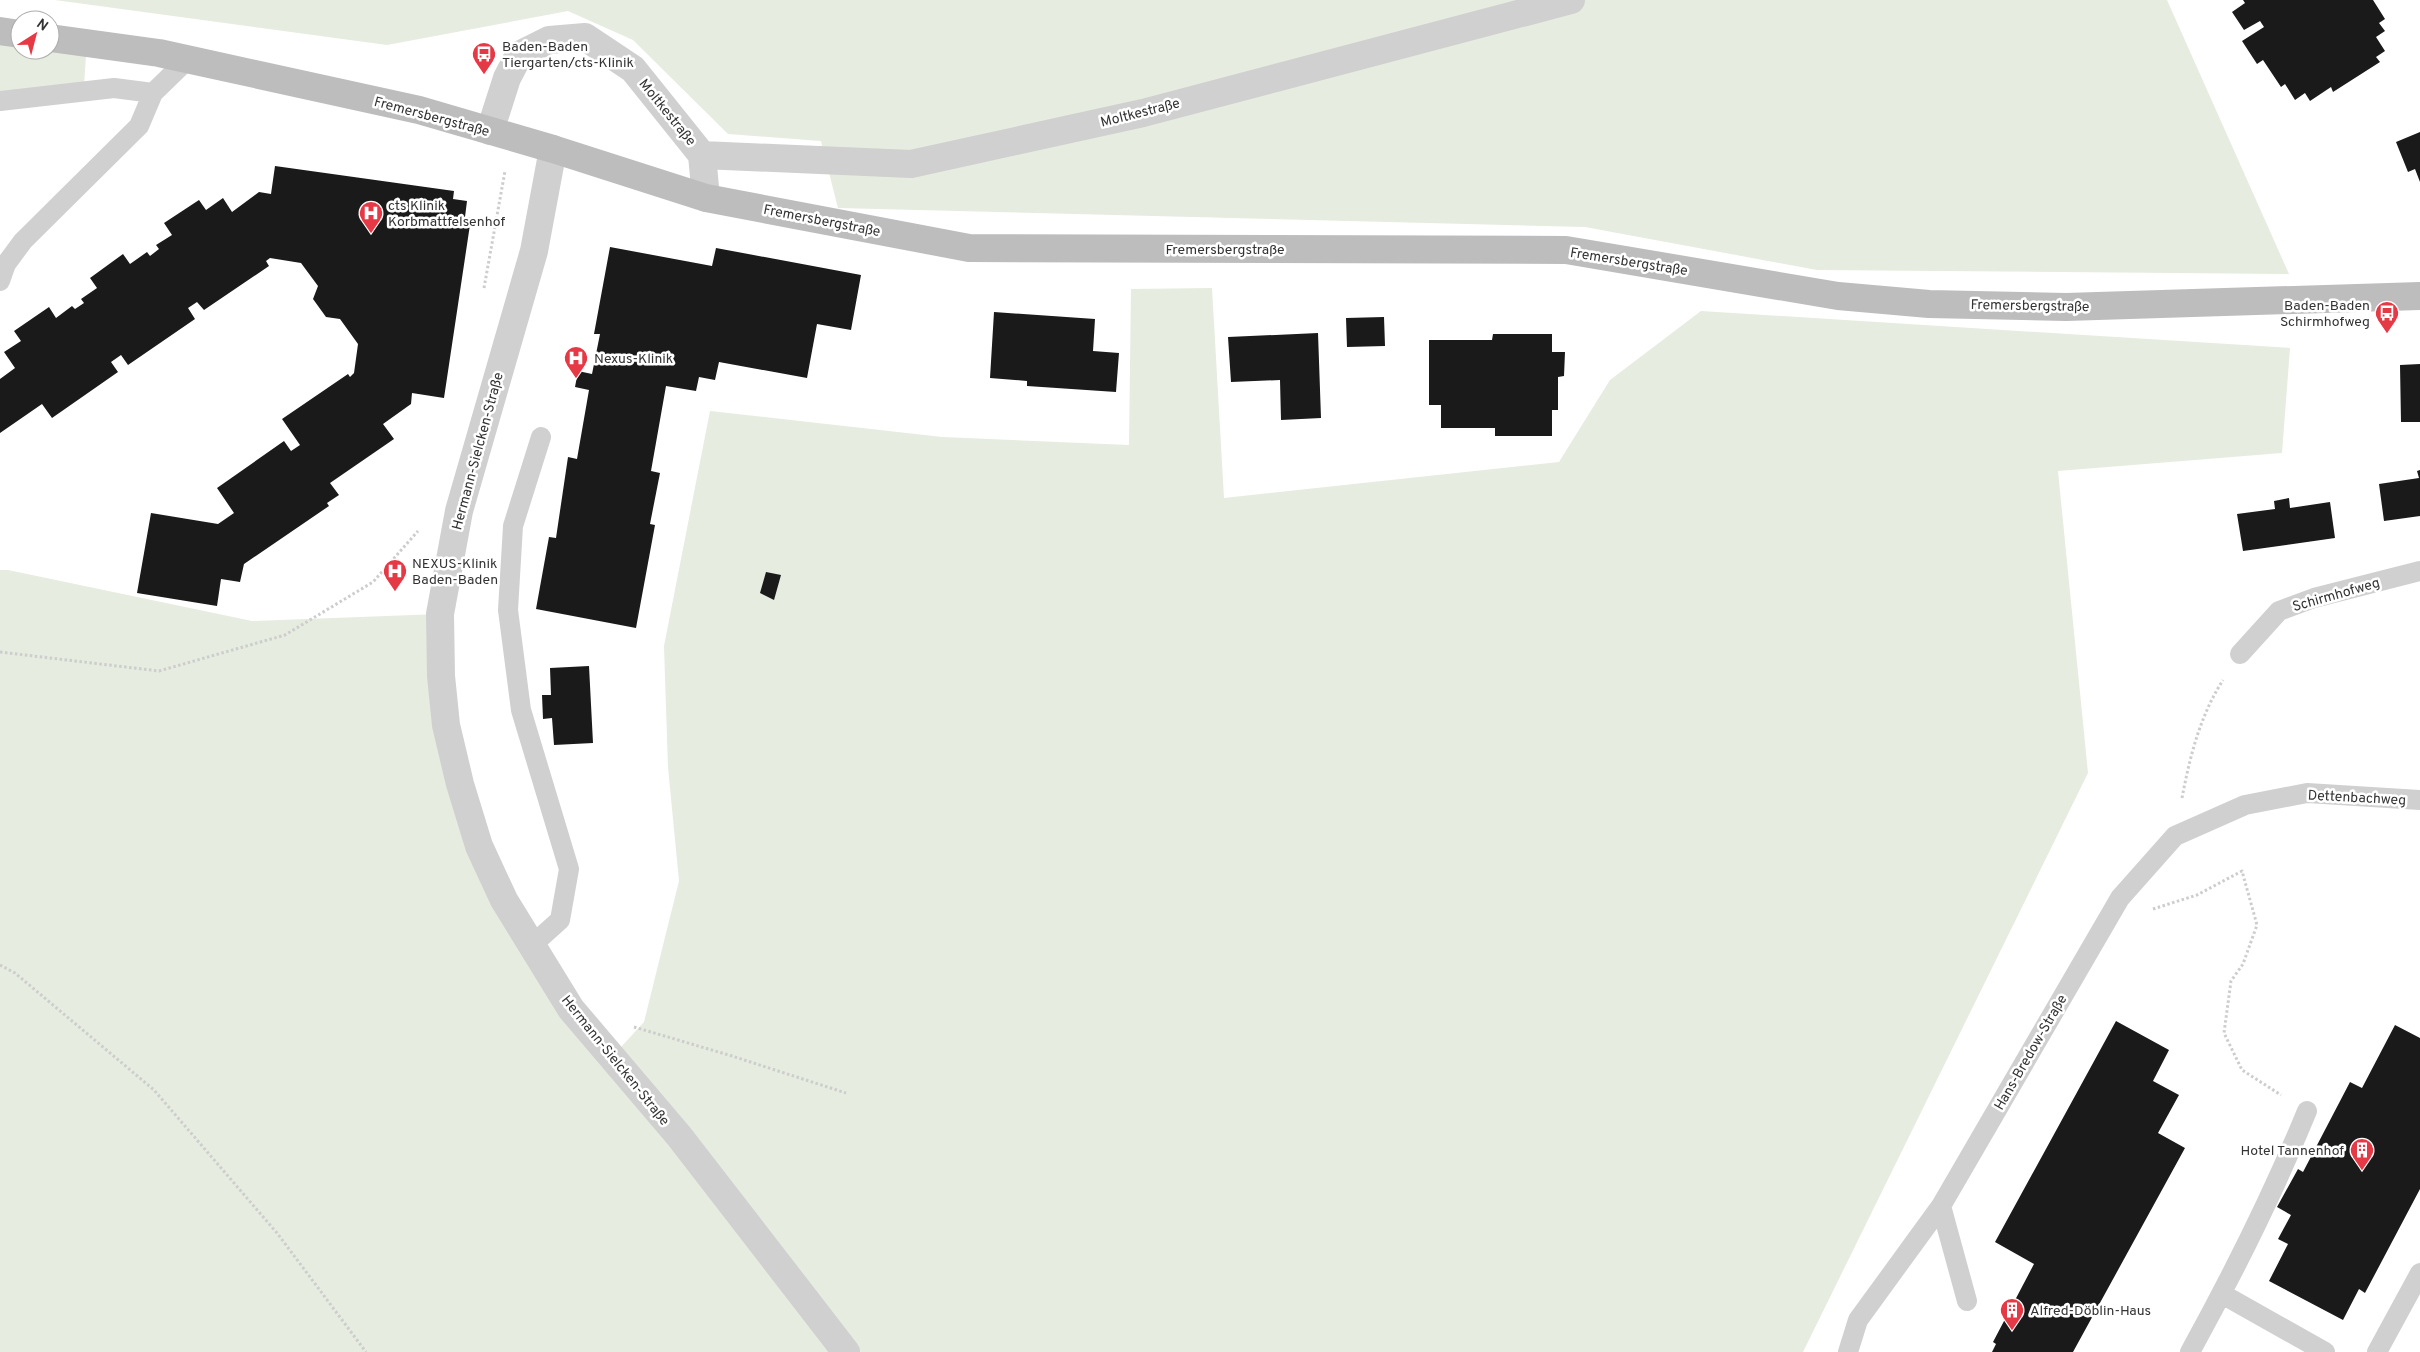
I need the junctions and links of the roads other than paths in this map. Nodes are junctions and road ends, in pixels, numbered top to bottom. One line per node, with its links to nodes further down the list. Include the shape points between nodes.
1 (1570, 0): 8 (street, Moltkestraße, via 1144,113 911,164)
2 (60, 39): 3 (main road, Fremersbergstraße)
3 (188, 59): 4 (lane); 6 (main road, Fremersbergstraße, via 436,114)
4 (153, 93): 5 (lane, via 114,88); 10 (lane, via 139,126 24,241 6,264)
5 (0, 101)
6 (490, 131): 7 (main road, Fremersbergstraße); 8 (street, Moltkestraße, via 507,78 520,55 549,40 585,37 633,69)
7 (553, 149): 9 (main road, Fremersbergstraße); 17 (street, Hermann-Sielcken-Straße, via 534,251 458,511 440,614 446,725 460,784 479,846 504,900)
8 (702, 155): 9 (street, Moltkestraße)
9 (706, 198): 11 (main road, Fremersbergstraße, via 969,248 1566,250 1838,296 1929,304 2066,307)
10 (0, 281)
11 (2420, 296)
12 (541, 438): 17 (lane, via 513,526 508,610 521,710 569,869 560,920)
13 (2420, 571): 14 (lane, Schirmhofweg, via 2314,598 2279,611)
14 (2240, 654)
15 (2420, 800): 16 (lane, Dettenbachweg, via 2307,793 2245,805 2175,836)
16 (2120, 898): 19 (lane, Hans-Bredow-Straße)
17 (531, 946): 23 (street, Hermann-Sielcken-Straße, via 571,1009 679,1136)
18 (2307, 1111): 21 (lane)
19 (1941, 1206): 22 (lane); 24 (lane, Hans-Bredow-Straße, via 1858,1320)
20 (2420, 1273): 27 (lane)
21 (2222, 1294): 25 (lane); 26 (lane)
22 (1967, 1301)
23 (846, 1352)
24 (1848, 1352)
25 (2190, 1352)
26 (2325, 1352)
27 (2377, 1352)

